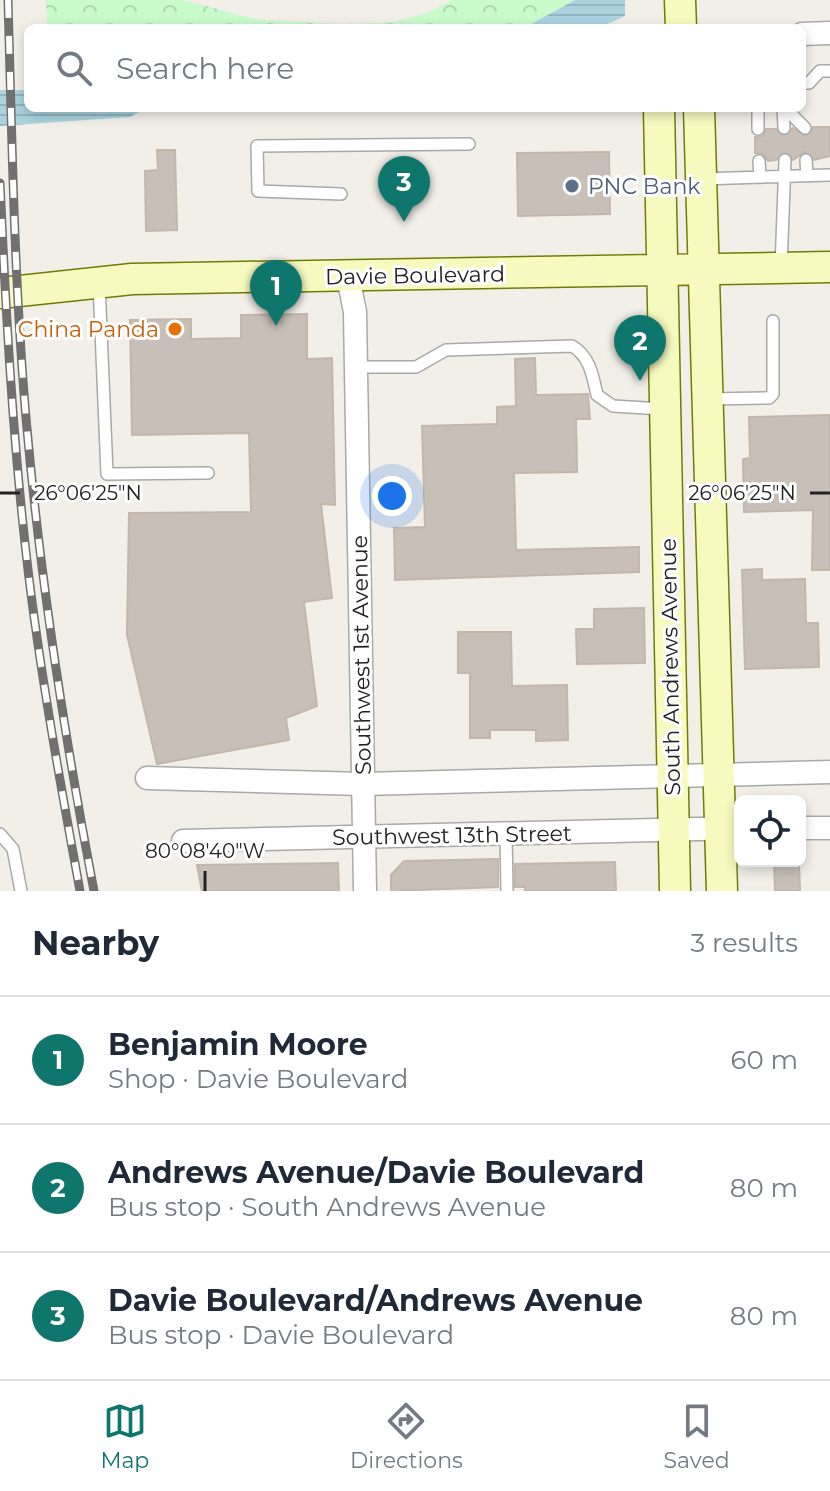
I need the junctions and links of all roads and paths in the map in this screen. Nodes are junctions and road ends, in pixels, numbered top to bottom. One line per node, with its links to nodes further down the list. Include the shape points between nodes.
1 (680, 0): 2 (main road)
2 (681, 24)
3 (830, 33): 4 (street)
4 (806, 34)
5 (830, 71): 6 (lane, via 820,71)
6 (806, 83)
7 (659, 112): 28 (main road, South Andrews Avenue)
8 (699, 112): 23 (main road, South Andrews Avenue)
9 (758, 112): 14 (lane)
10 (784, 112): 12 (lane)
11 (788, 112): 13 (lane)
12 (784, 128)
13 (805, 128)
14 (758, 129)
15 (469, 144): 24 (lane, via 257,146 258,191)
16 (785, 160): 22 (lane)
17 (806, 160): 20 (lane)
18 (759, 161): 21 (lane)
19 (830, 175): 20 (lane)
20 (807, 176): 22 (lane)
21 (760, 177): 22 (lane); 23 (lane)
22 (785, 177): 26 (lane)
23 (700, 179): 27 (main road, South Andrews Avenue)
24 (341, 194)
25 (830, 267): 26 (main road, Davie Boulevard)
26 (781, 268): 27 (main road, Davie Boulevard)
27 (703, 269): 28 (main road, Davie Boulevard); 34 (main road, South Andrews Avenue)
28 (664, 270): 29 (main road, Davie Boulevard); 35 (main road, South Andrews Avenue)
29 (348, 277): 30 (main road, Davie Boulevard); 33 (street, Southwest 1st Avenue)
30 (99, 283): 31 (main road, Davie Boulevard); 36 (lane, via 107,474)
31 (0, 293)
32 (773, 321): 34 (lane, via 773,394)
33 (356, 367): 35 (lane, via 416,367 446,350 572,346 592,371 597,395 613,406); 41 (street, Southwest 1st Avenue)
34 (707, 400): 38 (main road, South Andrews Avenue)
35 (666, 409): 39 (main road, South Andrews Avenue)
36 (208, 473)
37 (830, 772): 38 (street)
38 (719, 775): 39 (street); 42 (main road, South Andrews Avenue)
39 (671, 776): 41 (street); 45 (main road, South Andrews Avenue)
40 (147, 778): 41 (street)
41 (363, 784): 48 (street, Southwest 1st Avenue)
42 (731, 828): 45 (street, Southwest 13th Street); 54 (main road, South Andrews Avenue)
43 (806, 828): 44 (street)
44 (830, 828)
45 (673, 829): 47 (street, Southwest 13th Street); 53 (main road, South Andrews Avenue)
46 (0, 834): 50 (lane, via 13,849)
47 (506, 834): 48 (street, Southwest 13th Street); 52 (lane)
48 (364, 838): 49 (street, Southwest 13th Street); 51 (street, Southwest 1st Avenue)
49 (183, 841)
50 (21, 891)
51 (365, 891)
52 (507, 891)
53 (675, 891)
54 (722, 891)

